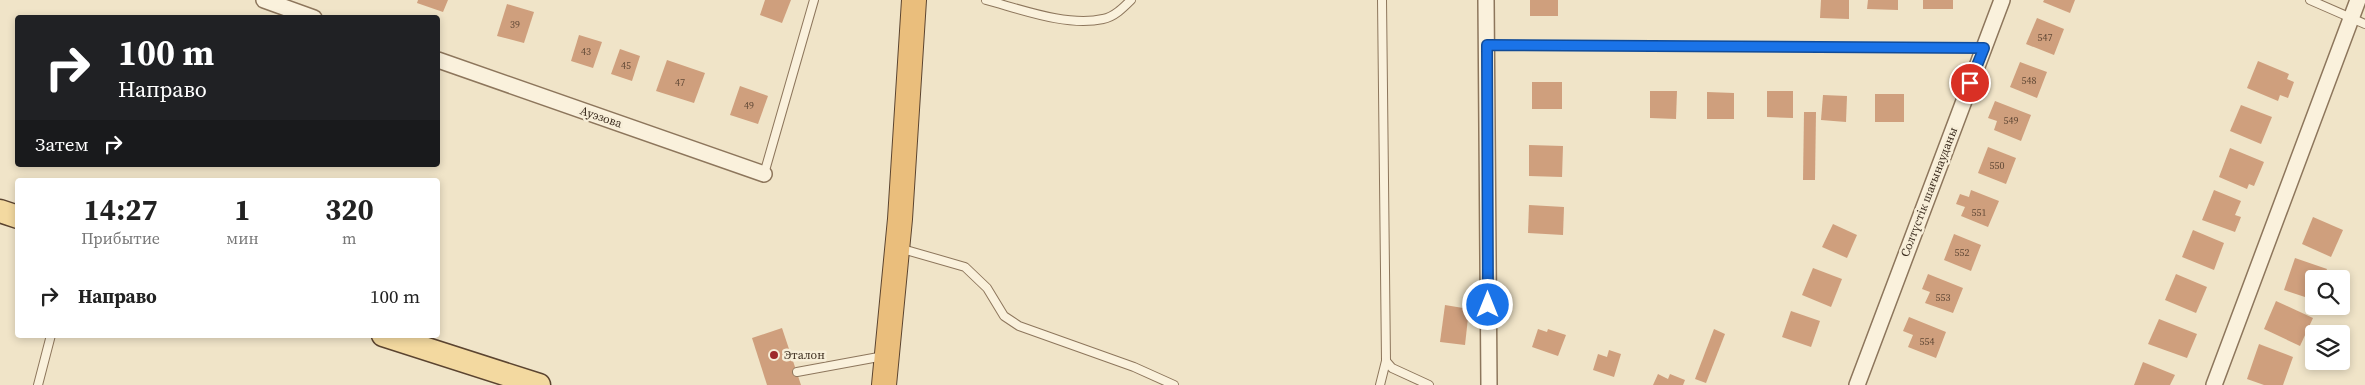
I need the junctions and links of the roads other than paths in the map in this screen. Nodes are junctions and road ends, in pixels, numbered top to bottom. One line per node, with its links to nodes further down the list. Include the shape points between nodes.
1 (264, 0): 12 (street)
2 (814, 0): 17 (lane)
3 (914, 0): 20 (highway)
4 (986, 0): 11 (lane)
5 (1131, 0): 11 (lane, via 1122,10 1103,19 1061,19)
6 (1382, 0): 24 (lane)
7 (1486, 0): 14 (street)
8 (2002, 0): 15 (street, Солтүстік шағынауданы)
9 (2310, 0): 13 (lane)
10 (2358, 0): 13 (street)
11 (1011, 3)
12 (306, 15)
13 (2358, 22): 34 (street)
14 (1487, 45): 15 (lane); 32 (street)
15 (1984, 48): 33 (street, Солтүстік шағынауданы)
16 (440, 61): 17 (street, Ауэзова)
17 (764, 174)
18 (0, 211): 19 (main road)
19 (15, 216)
20 (898, 248): 23 (highway); 29 (lane, via 965,267 988,288 1004,316 1019,326 1134,366)
21 (50, 338): 26 (lane)
22 (392, 338): 27 (main road)
23 (886, 355): 25 (lane); 28 (highway)
24 (1386, 361): 30 (lane); 31 (lane, via 1392,368)
25 (797, 372)
26 (38, 385)
27 (539, 385)
28 (884, 385)
29 (1174, 385)
30 (1380, 385)
31 (1429, 385)
32 (1489, 385)
33 (1857, 385)
34 (2214, 385)

